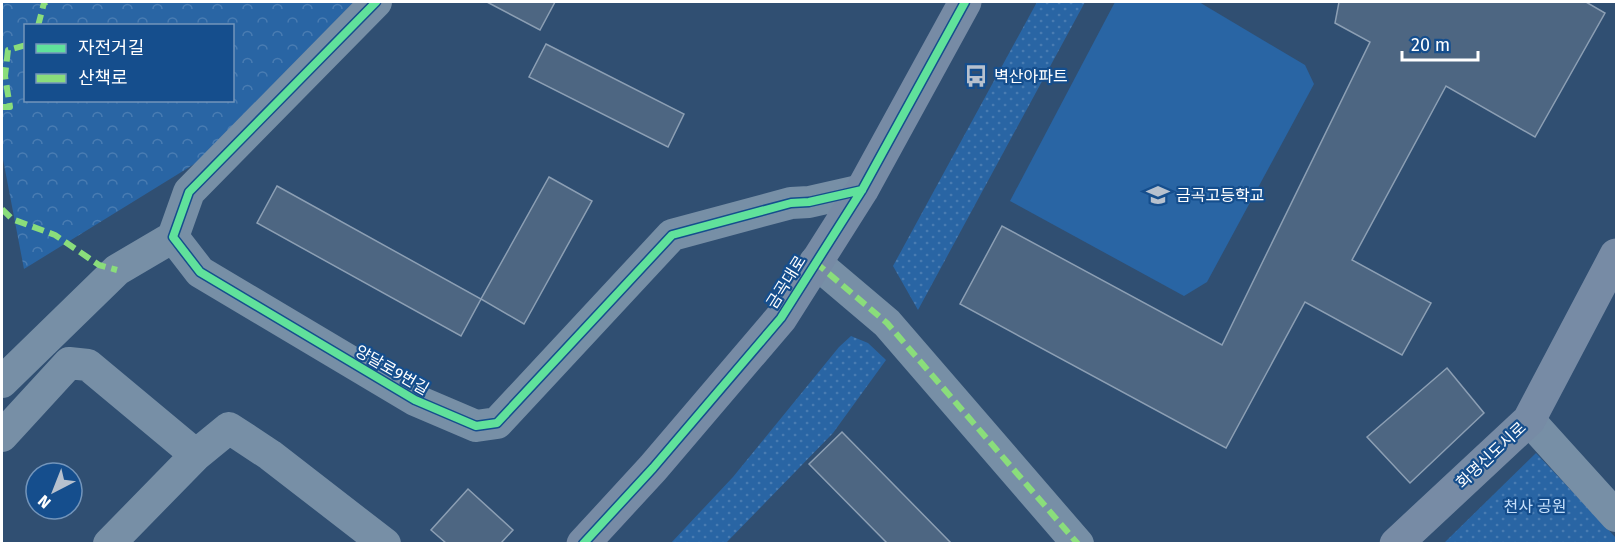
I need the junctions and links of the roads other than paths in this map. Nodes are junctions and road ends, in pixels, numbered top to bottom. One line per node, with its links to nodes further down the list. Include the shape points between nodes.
1 (376, 2): 6 (street, via 189,192)
2 (965, 2): 3 (main road, 금곡대로)
3 (862, 190): 4 (street, 양달로9번길); 5 (main road, 금곡대로)
4 (791, 203): 5 (street); 6 (street, 양달로9번길, via 672,235 497,423 476,426 415,400 200,272)
5 (833, 234): 8 (main road, 금곡대로)
6 (172, 237): 9 (street, via 117,270)
7 (1617, 255): 10 (main road, 화명신도시로)
8 (815, 262): 16 (main road, 금곡대로, via 781,318 653,468); 17 (street, via 886,324)
9 (2, 382)
10 (1529, 420): 13 (street); 18 (main road, 화명신도시로)
11 (2, 436): 12 (street, via 69,363 88,365)
12 (196, 455): 14 (street); 15 (street, via 229,428)
13 (1617, 516)
14 (109, 543)
15 (385, 543)
16 (583, 543)
17 (1078, 543)
18 (1396, 543)

